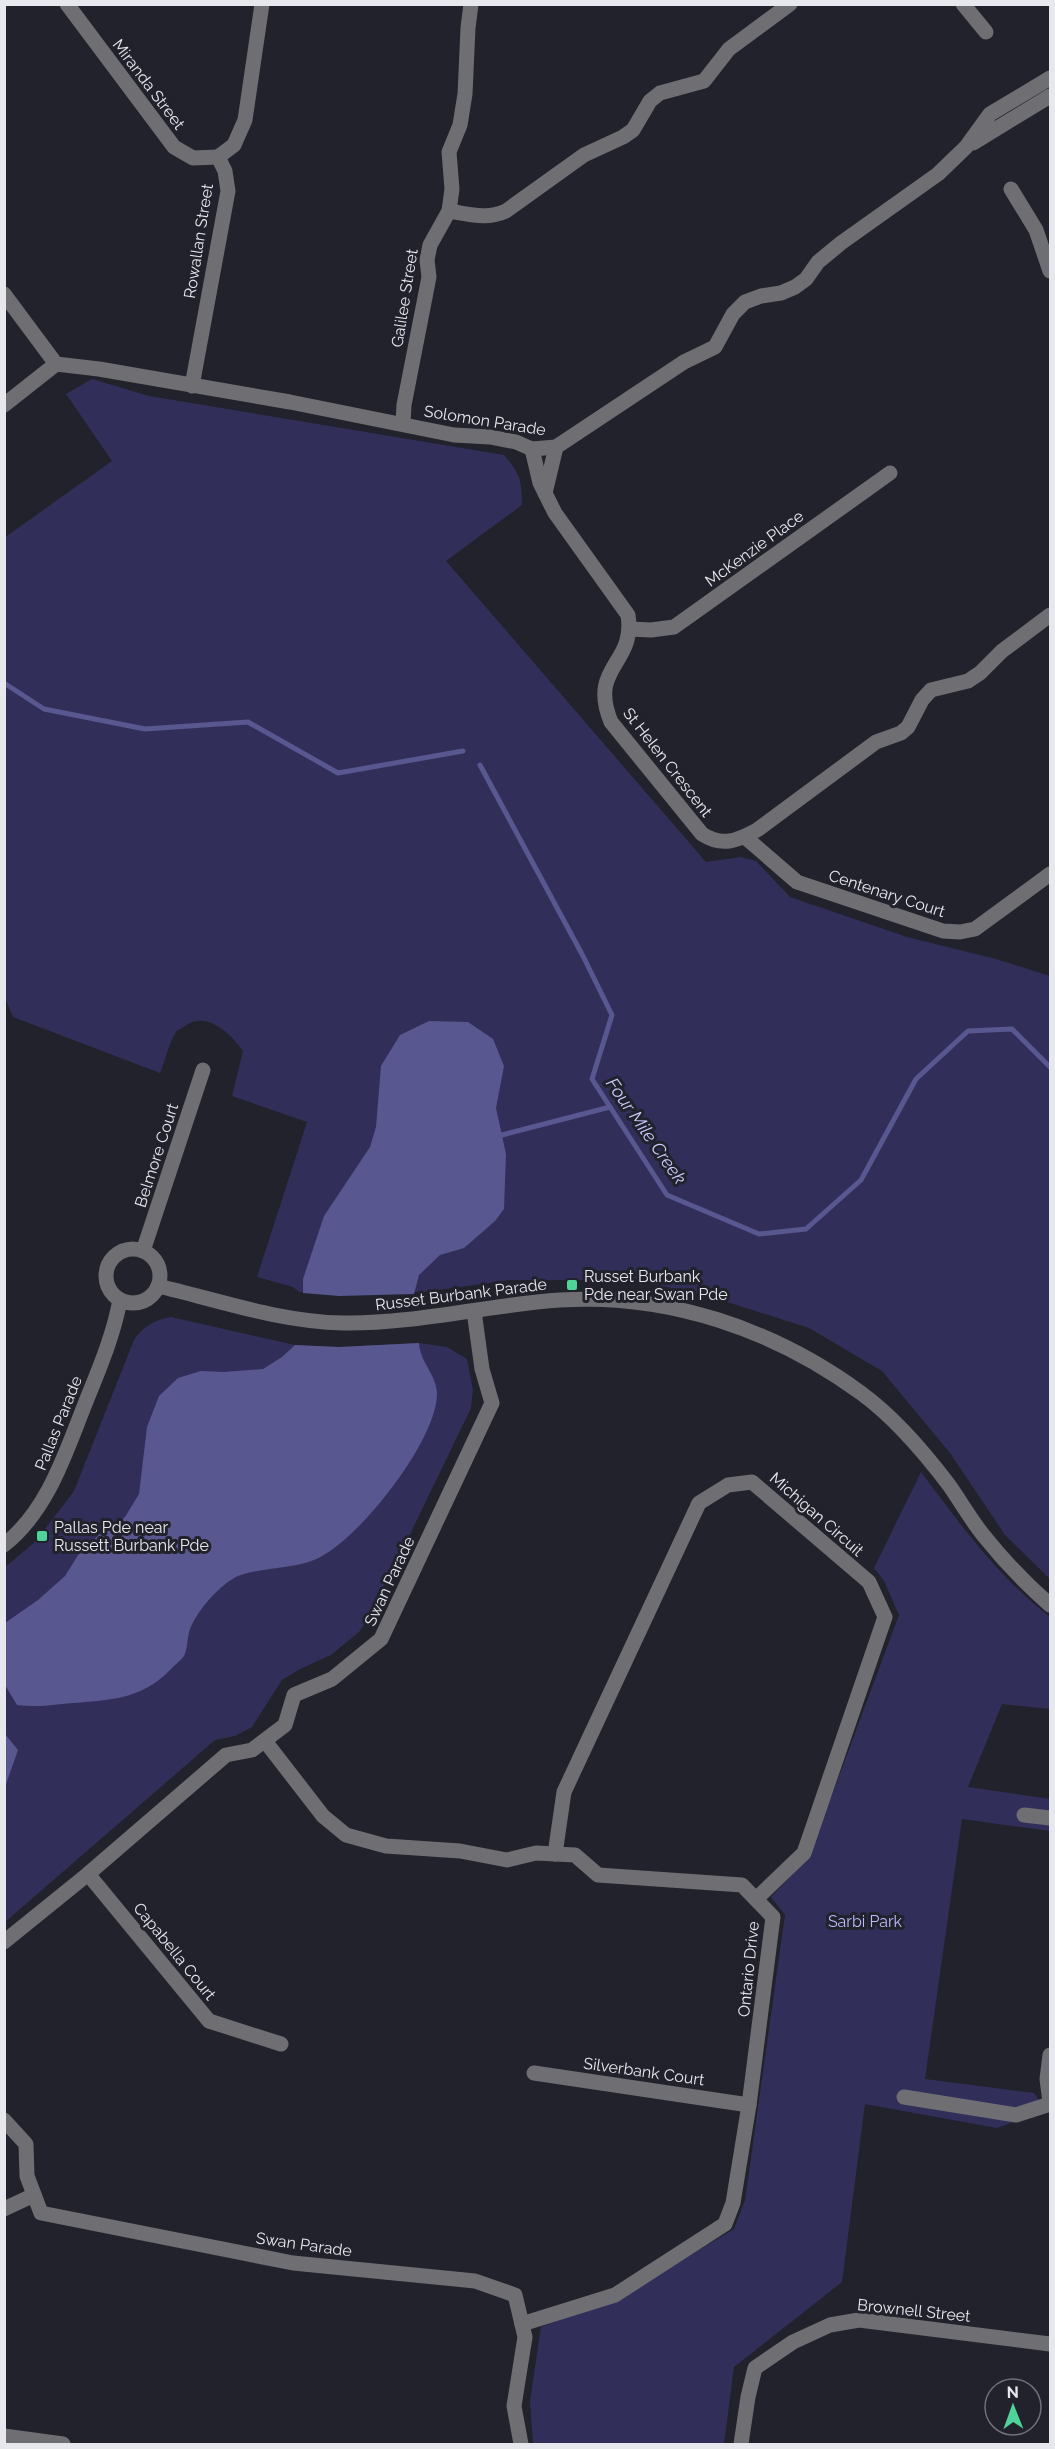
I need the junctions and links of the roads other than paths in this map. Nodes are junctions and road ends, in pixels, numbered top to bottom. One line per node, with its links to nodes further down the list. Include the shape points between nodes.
1 (67, 4): 10 (street, Miranda Street, via 174,147 193,158)
2 (262, 4): 10 (street, via 245,120 234,145)
3 (471, 4): 12 (street, Galilee Street, via 465,94 460,125 449,152)
4 (790, 4): 12 (street, via 729,49 704,81 660,93 633,130 584,155 506,211 486,217)
5 (963, 4): 6 (street)
6 (986, 32)
7 (1050, 78): 9 (street, Solomon Parade, via 990,114)
8 (1050, 96): 9 (street, Solomon Parade)
9 (966, 147): 19 (street, Solomon Parade, via 938,174 841,243 795,287 745,302 733,314 715,347 684,362)
10 (218, 157): 16 (street, Rowallan Street, via 228,191)
11 (1011, 189): 13 (street, via 1036,230)
12 (449, 211): 18 (street, Galilee Street, via 430,245 429,277)
13 (1050, 271)
14 (4, 294): 15 (street)
15 (56, 364): 16 (street, Solomon Parade); 17 (street)
16 (192, 386): 18 (street, Solomon Parade)
17 (4, 405)
18 (403, 424): 20 (street, Solomon Parade, via 516,442)
19 (556, 447): 20 (street, Solomon Parade); 22 (street)
20 (532, 449): 22 (street)
21 (890, 473): 24 (street, McKenzie Place, via 674,627)
22 (545, 492): 24 (street, via 555,513 628,615)
23 (1050, 615): 25 (street, St Helen Crescent, via 968,681 931,690 901,733 876,742)
24 (630, 629): 26 (street, St Helen Crescent, via 629,640 607,676 603,693 611,722 702,834 724,843)
25 (762, 826): 26 (street, St Helen Crescent); 27 (street, Centenary Court)
26 (745, 837): 27 (street, Centenary Court)
27 (775, 862): 28 (street, Centenary Court, via 796,882 943,931 960,932 975,929)
28 (1050, 874)
29 (203, 1070): 30 (street, Belmore Court)
30 (143, 1251): 31 (street, via 159,1269); 32 (street, via 121,1252 110,1262 108,1287)
31 (158, 1286): 32 (street, via 138,1302); 33 (street, Russet Burbank Parade, via 297,1320 379,1323)
32 (120, 1300): 34 (street, Pallas Parade, via 114,1330 54,1482 19,1534)
33 (474, 1311): 35 (street, Russet Burbank Parade, via 560,1300 646,1303 742,1327 782,1344 865,1395 895,1424 939,1472 1006,1563); 36 (street, Swan Parade, via 482,1369 492,1403 381,1640 332,1679 294,1695 285,1725)
34 (4, 1545)
35 (1050, 1605)
36 (265, 1741): 39 (street, Ontario Drive, via 323,1815 346,1835 386,1846 460,1851 507,1860 536,1853); 40 (street, Swan Parade, via 252,1750 226,1755)
37 (1024, 1815): 38 (street)
38 (1050, 1818)
39 (555, 1854): 41 (street, Ontario Drive, via 575,1855 598,1875 742,1885); 41 (street, Michigan Circuit, via 564,1792 699,1503 728,1485 752,1482 869,1582 885,1617 804,1853)
40 (88, 1874): 42 (street, Swan Parade); 43 (street, Capabella Court, via 209,2021)
41 (756, 1899): 48 (street, Ontario Drive, via 773,1917)
42 (4, 1942)
43 (281, 2044)
44 (1050, 2055): 47 (street)
45 (534, 2073): 48 (street, Silverbank Court)
46 (904, 2097): 47 (street, via 1016,2115)
47 (1050, 2103)
48 (750, 2105): 52 (street, Ontario Drive, via 733,2203 725,2224 615,2295)
49 (4, 2120): 50 (street, Swan Parade, via 26,2144 27,2176)
50 (34, 2195): 51 (street); 52 (street, Swan Parade, via 41,2212 293,2263 475,2281 515,2295)
51 (4, 2209)
52 (522, 2324): 56 (street, Swan Parade, via 525,2337 514,2406)
53 (1050, 2343): 57 (street, Brownell Street, via 859,2320 830,2325 793,2342 755,2368)
54 (4, 2436): 55 (street)
55 (63, 2445)
56 (521, 2445)
57 (741, 2445)

